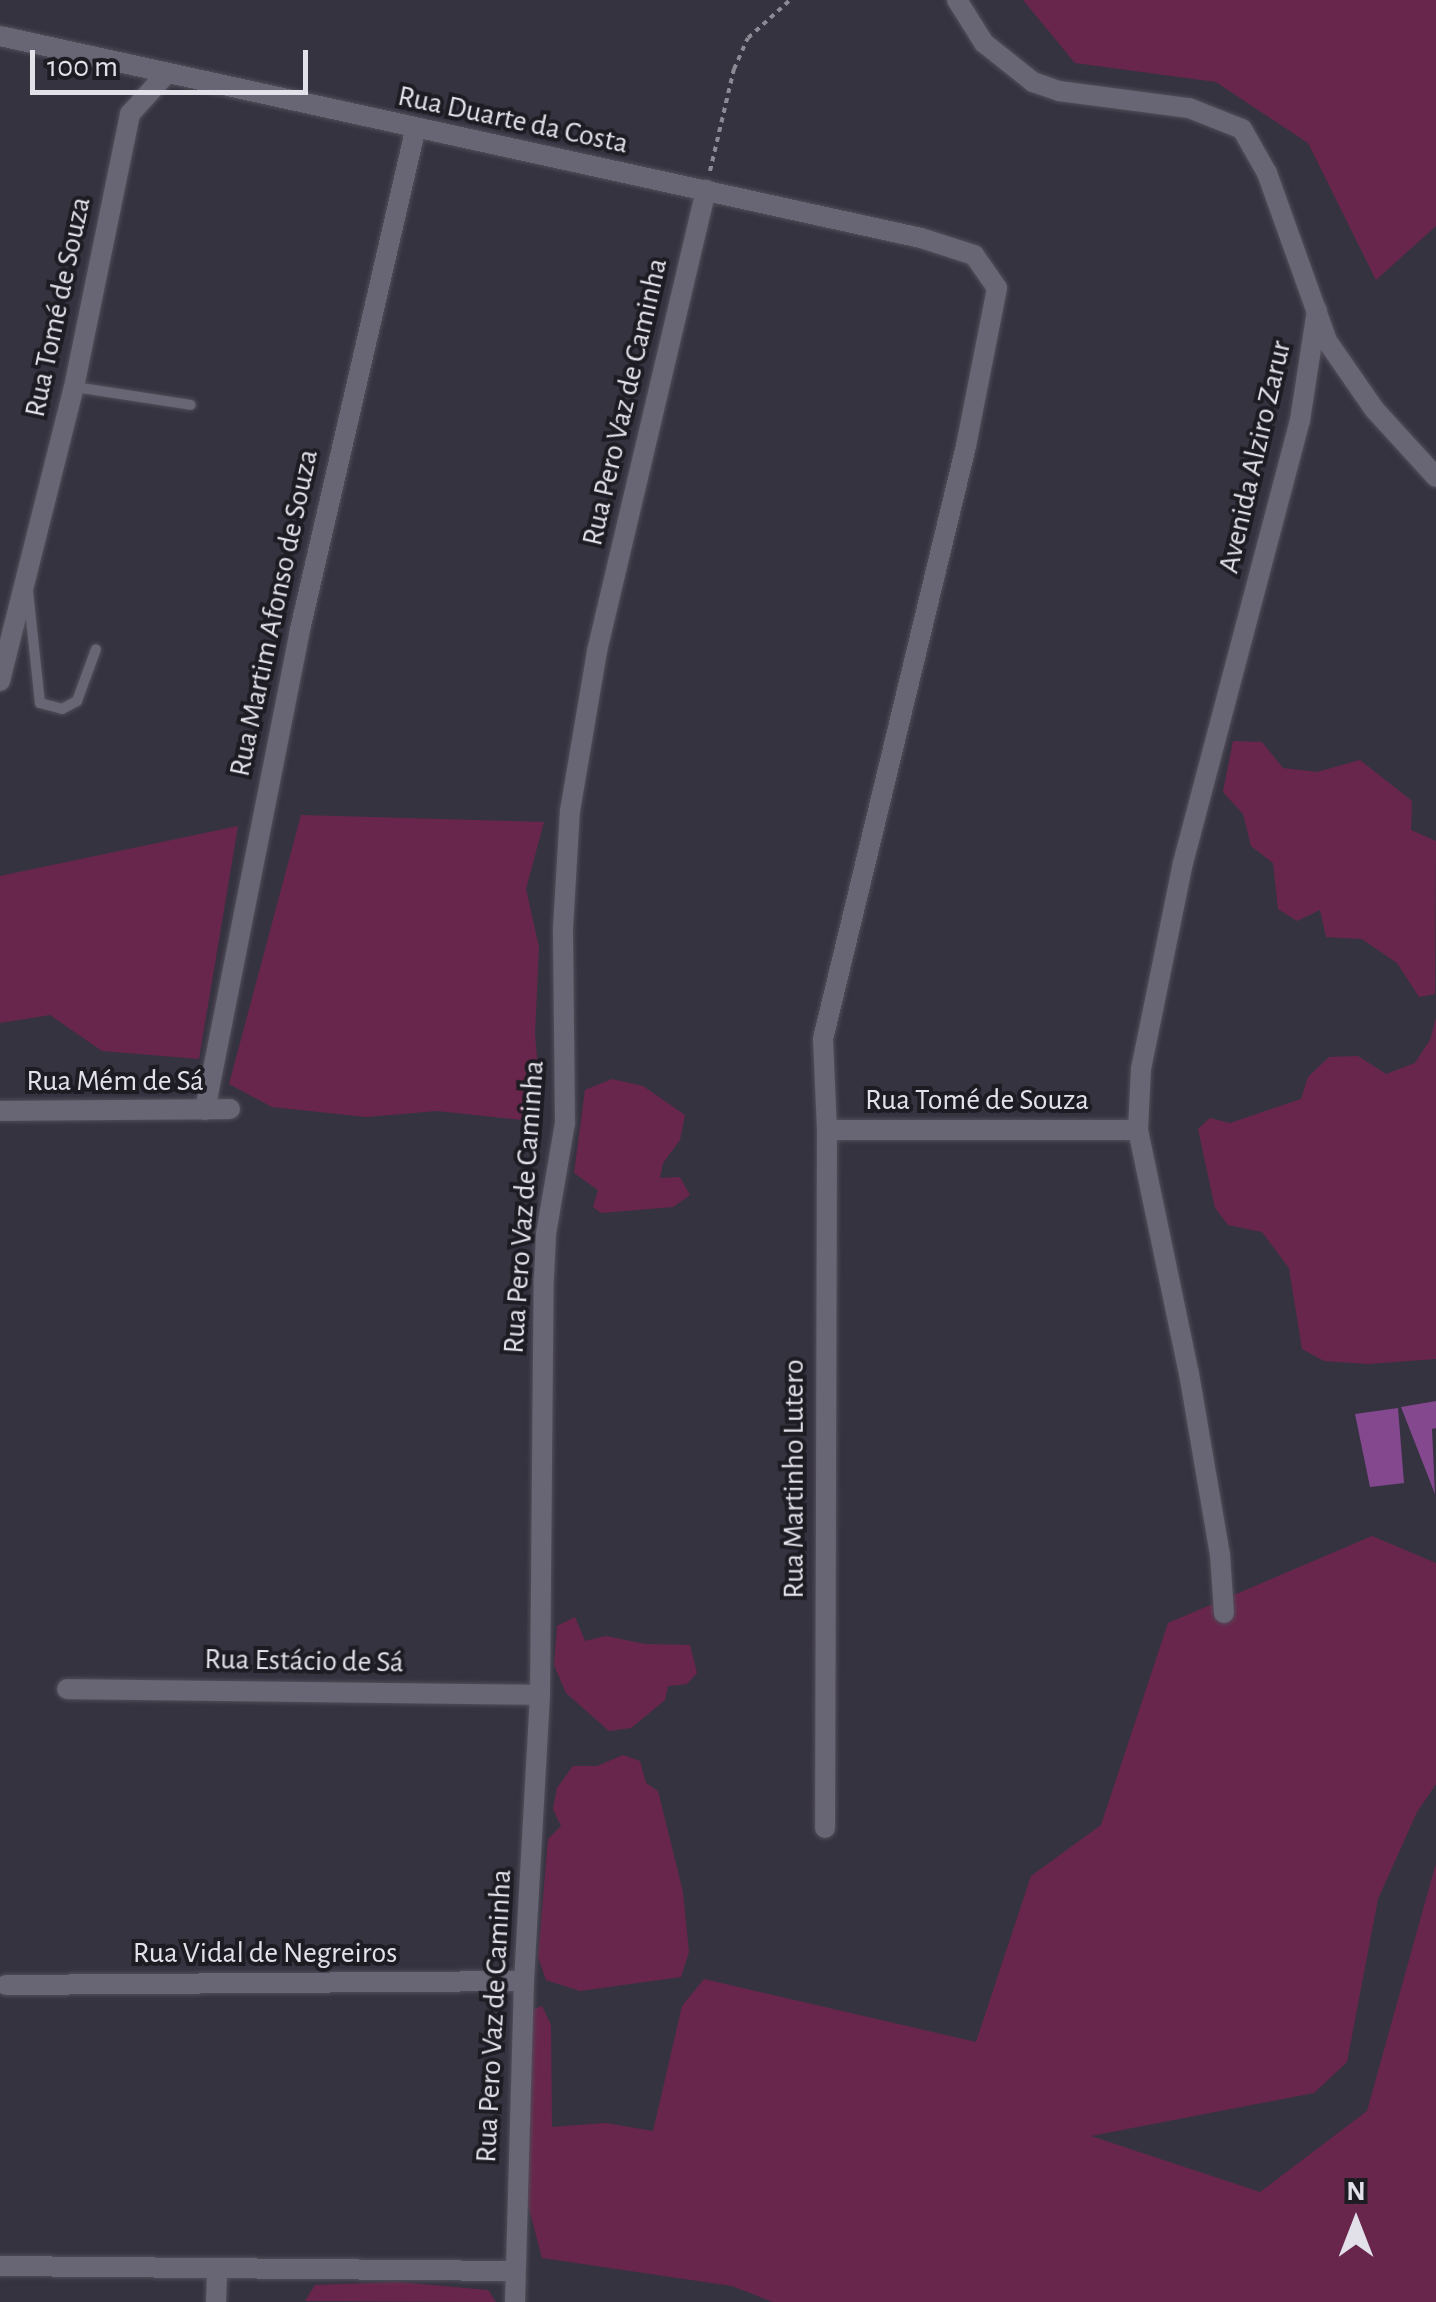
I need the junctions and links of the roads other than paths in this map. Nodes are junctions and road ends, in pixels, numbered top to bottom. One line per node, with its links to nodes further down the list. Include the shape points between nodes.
1 (957, 0): 7 (street, Avenida Alziro Zarur, via 984,43 1033,82 1190,108 1242,129 1267,173)
2 (0, 36): 3 (street, Rua Duarte da Costa)
3 (167, 73): 4 (street, Rua Duarte da Costa); 8 (street, Rua Tomé de Souza, via 130,114)
4 (415, 131): 5 (street, Rua Duarte da Costa); 15 (street, Rua Martim Afonso de Souza, via 307,597)
5 (706, 190): 6 (street, Rua Duarte da Costa, via 951,248 974,256); 21 (street, Rua Pero Vaz de Caminha, via 597,651 570,811 563,928 565,1122 544,1278)
6 (997, 288): 17 (street, Rua Tomé de Souza, via 966,446 823,1039)
7 (1317, 310): 10 (street, via 1328,341 1374,410); 18 (street, Avenida Alziro Zarur, via 1300,420 1183,863 1141,1068)
8 (74, 387): 9 (lane); 11 (street, Rua Tomé de Souza)
9 (191, 405)
10 (1436, 477)
11 (24, 575): 12 (lane, via 40,702 62,709 76,701); 13 (street, Rua Tomé de Souza)
12 (96, 649)
13 (0, 681)
14 (230, 1109): 15 (street, Rua Mém de Sá)
15 (205, 1110): 16 (street, Rua Mém de Sá)
16 (0, 1111)
17 (827, 1130): 18 (street, Rua Tomé de Souza); 22 (street, Rua Martinho Lutero)
18 (1138, 1130): 19 (street, via 1189,1374)
19 (1224, 1613)
20 (67, 1689): 21 (street, Rua Estácio de Sá)
21 (540, 1695): 23 (street, Rua Pero Vaz de Caminha)
22 (825, 1828)
23 (524, 1981): 24 (street, Rua Vidal de Negreiros); 27 (street, Rua Pero Vaz de Caminha)
24 (6, 1985)
25 (0, 2266): 26 (street)
26 (217, 2270): 27 (street); 28 (street)
27 (513, 2270): 29 (street, Rua Pero Vaz de Caminha)
28 (216, 2302)
29 (515, 2302)

